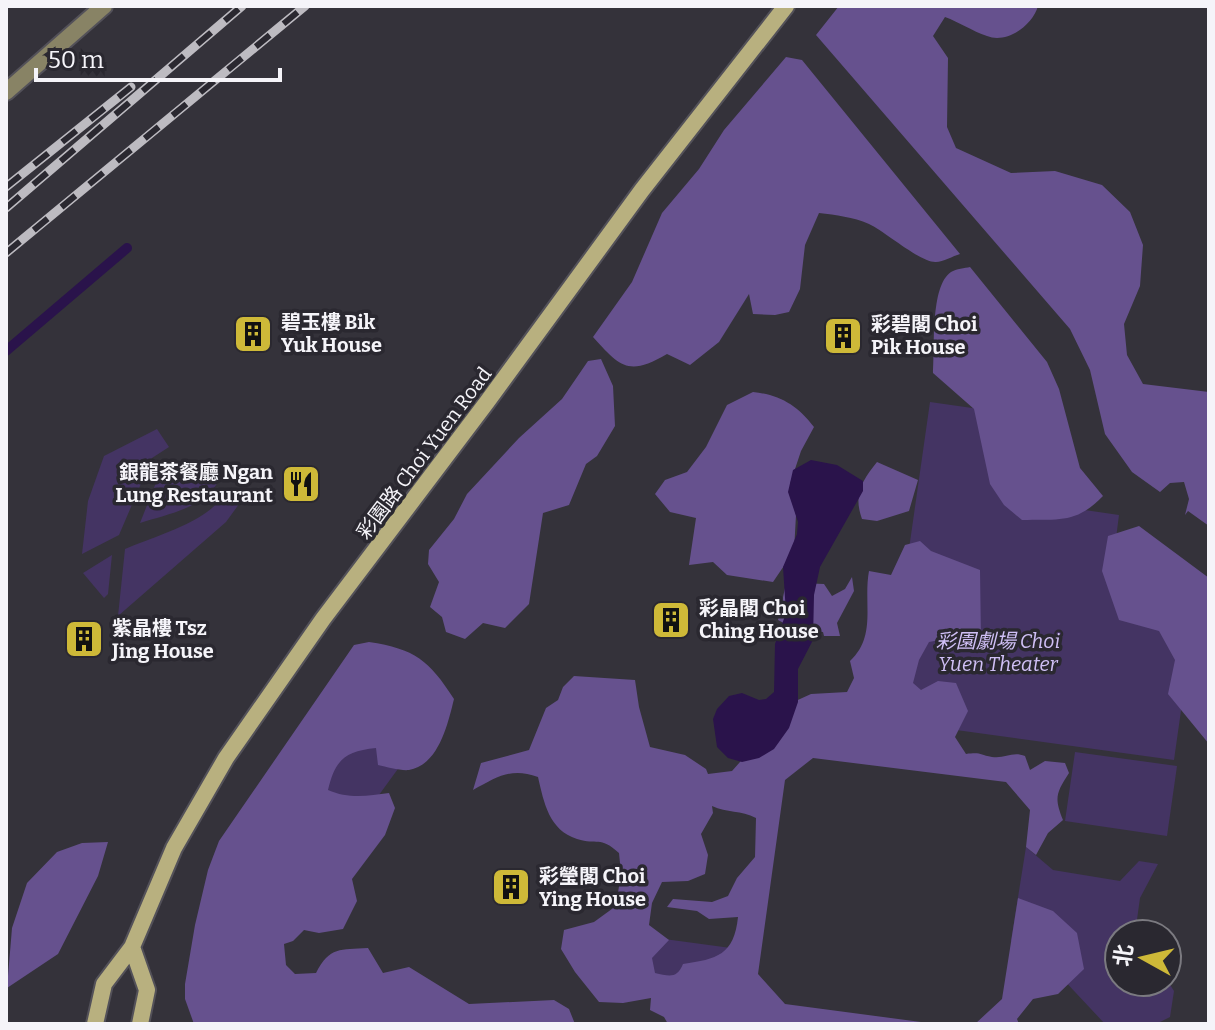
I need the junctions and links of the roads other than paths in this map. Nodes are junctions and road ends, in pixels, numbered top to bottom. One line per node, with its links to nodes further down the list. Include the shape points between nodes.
1 (104, 6): 3 (street)
2 (786, 6): 4 (main road, 彩園路 Choi Yuen Road, via 642,190 250,723 174,848)
3 (6, 92)
4 (132, 947): 5 (main road, 彩園路 Choi Yuen Road, via 104,984); 6 (main road, via 147,990)
5 (95, 1024)
6 (140, 1024)

